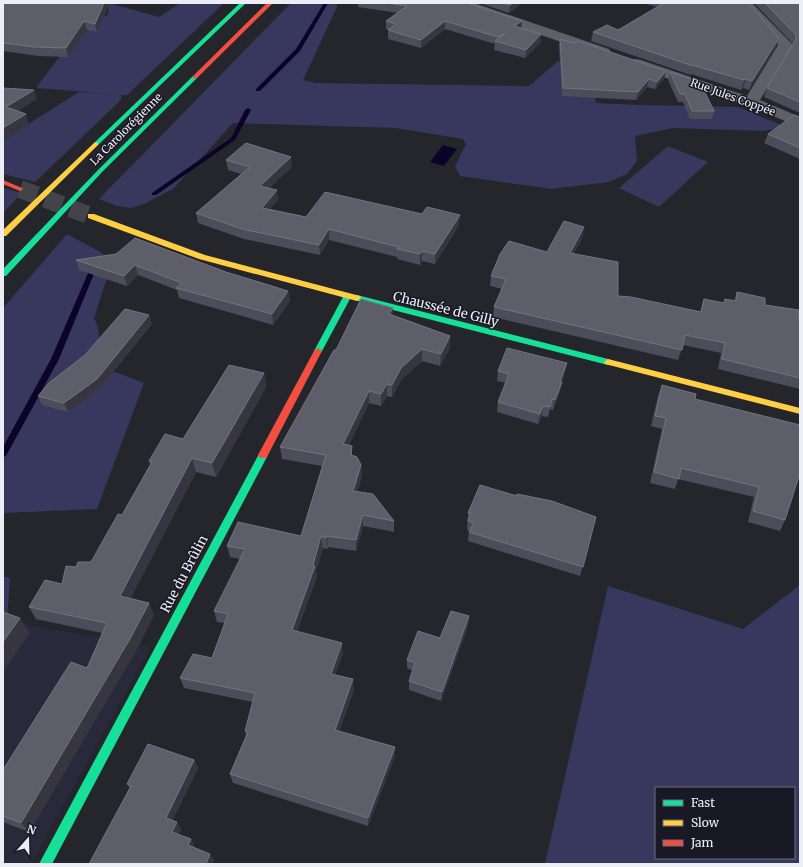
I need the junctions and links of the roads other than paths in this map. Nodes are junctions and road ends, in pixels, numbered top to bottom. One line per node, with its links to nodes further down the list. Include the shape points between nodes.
1 (243, 3): 10 (main road, La Carolorégienne)
2 (270, 3): 11 (main road, La Carolorégienne, via 32,241)
3 (461, 3): 5 (street, Rue Jules Coppée)
4 (745, 3): 5 (street, via 785,44)
5 (751, 102): 6 (street, Rue Jules Coppée)
6 (800, 122)
7 (3, 182): 8 (main road)
8 (20, 189)
9 (91, 216): 12 (main road, Chaussée de Gilly, via 202,257)
10 (3, 234)
11 (3, 274)
12 (347, 297): 13 (main road, Chaussée de Gilly); 14 (main road, Rue du Brûlin)
13 (800, 411)
14 (45, 864)

